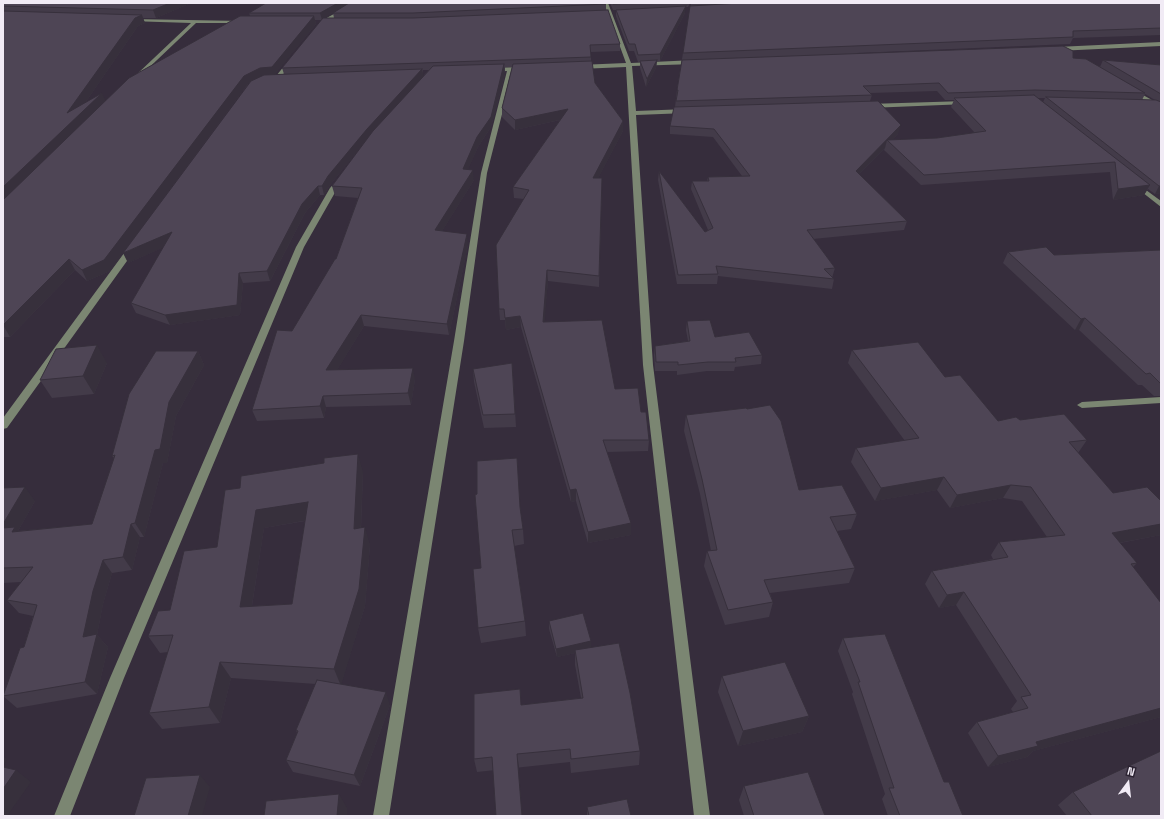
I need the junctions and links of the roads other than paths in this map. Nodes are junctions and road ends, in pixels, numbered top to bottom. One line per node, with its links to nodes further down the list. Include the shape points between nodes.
1 (357, 3): 10 (street)
2 (606, 3): 5 (street)
3 (619, 13): 5 (street)
4 (604, 14): 5 (street)
5 (611, 14): 19 (street)
6 (124, 20): 7 (street)
7 (194, 22): 8 (street); 25 (street)
8 (247, 22)
9 (315, 22): 10 (street)
10 (323, 22): 11 (street); 12 (street)
11 (338, 22)
12 (318, 28)
13 (1161, 44): 14 (street)
14 (1062, 49): 15 (street); 17 (street)
15 (1054, 50)
16 (298, 53): 24 (street)
17 (1069, 53)
18 (699, 62): 19 (street)
19 (629, 64): 20 (street); 33 (street)
20 (573, 67)
21 (526, 69): 22 (street)
22 (510, 70): 23 (street); 42 (street, via 484,173)
23 (486, 71)
24 (278, 77)
25 (132, 82)
26 (1128, 89): 29 (street)
27 (968, 103): 30 (street)
28 (1139, 104): 29 (street)
29 (1155, 104): 31 (street)
30 (865, 106)
31 (1161, 108)
32 (697, 111): 33 (street)
33 (633, 113): 43 (street, via 648,366)
34 (348, 170): 41 (street, via 334,188 300,247 117,678)
35 (1130, 180): 36 (street)
36 (1161, 205)
37 (138, 240): 40 (street)
38 (1161, 400): 39 (street)
39 (1082, 405)
40 (3, 425)
41 (62, 816)
42 (381, 816)
43 (702, 816)

